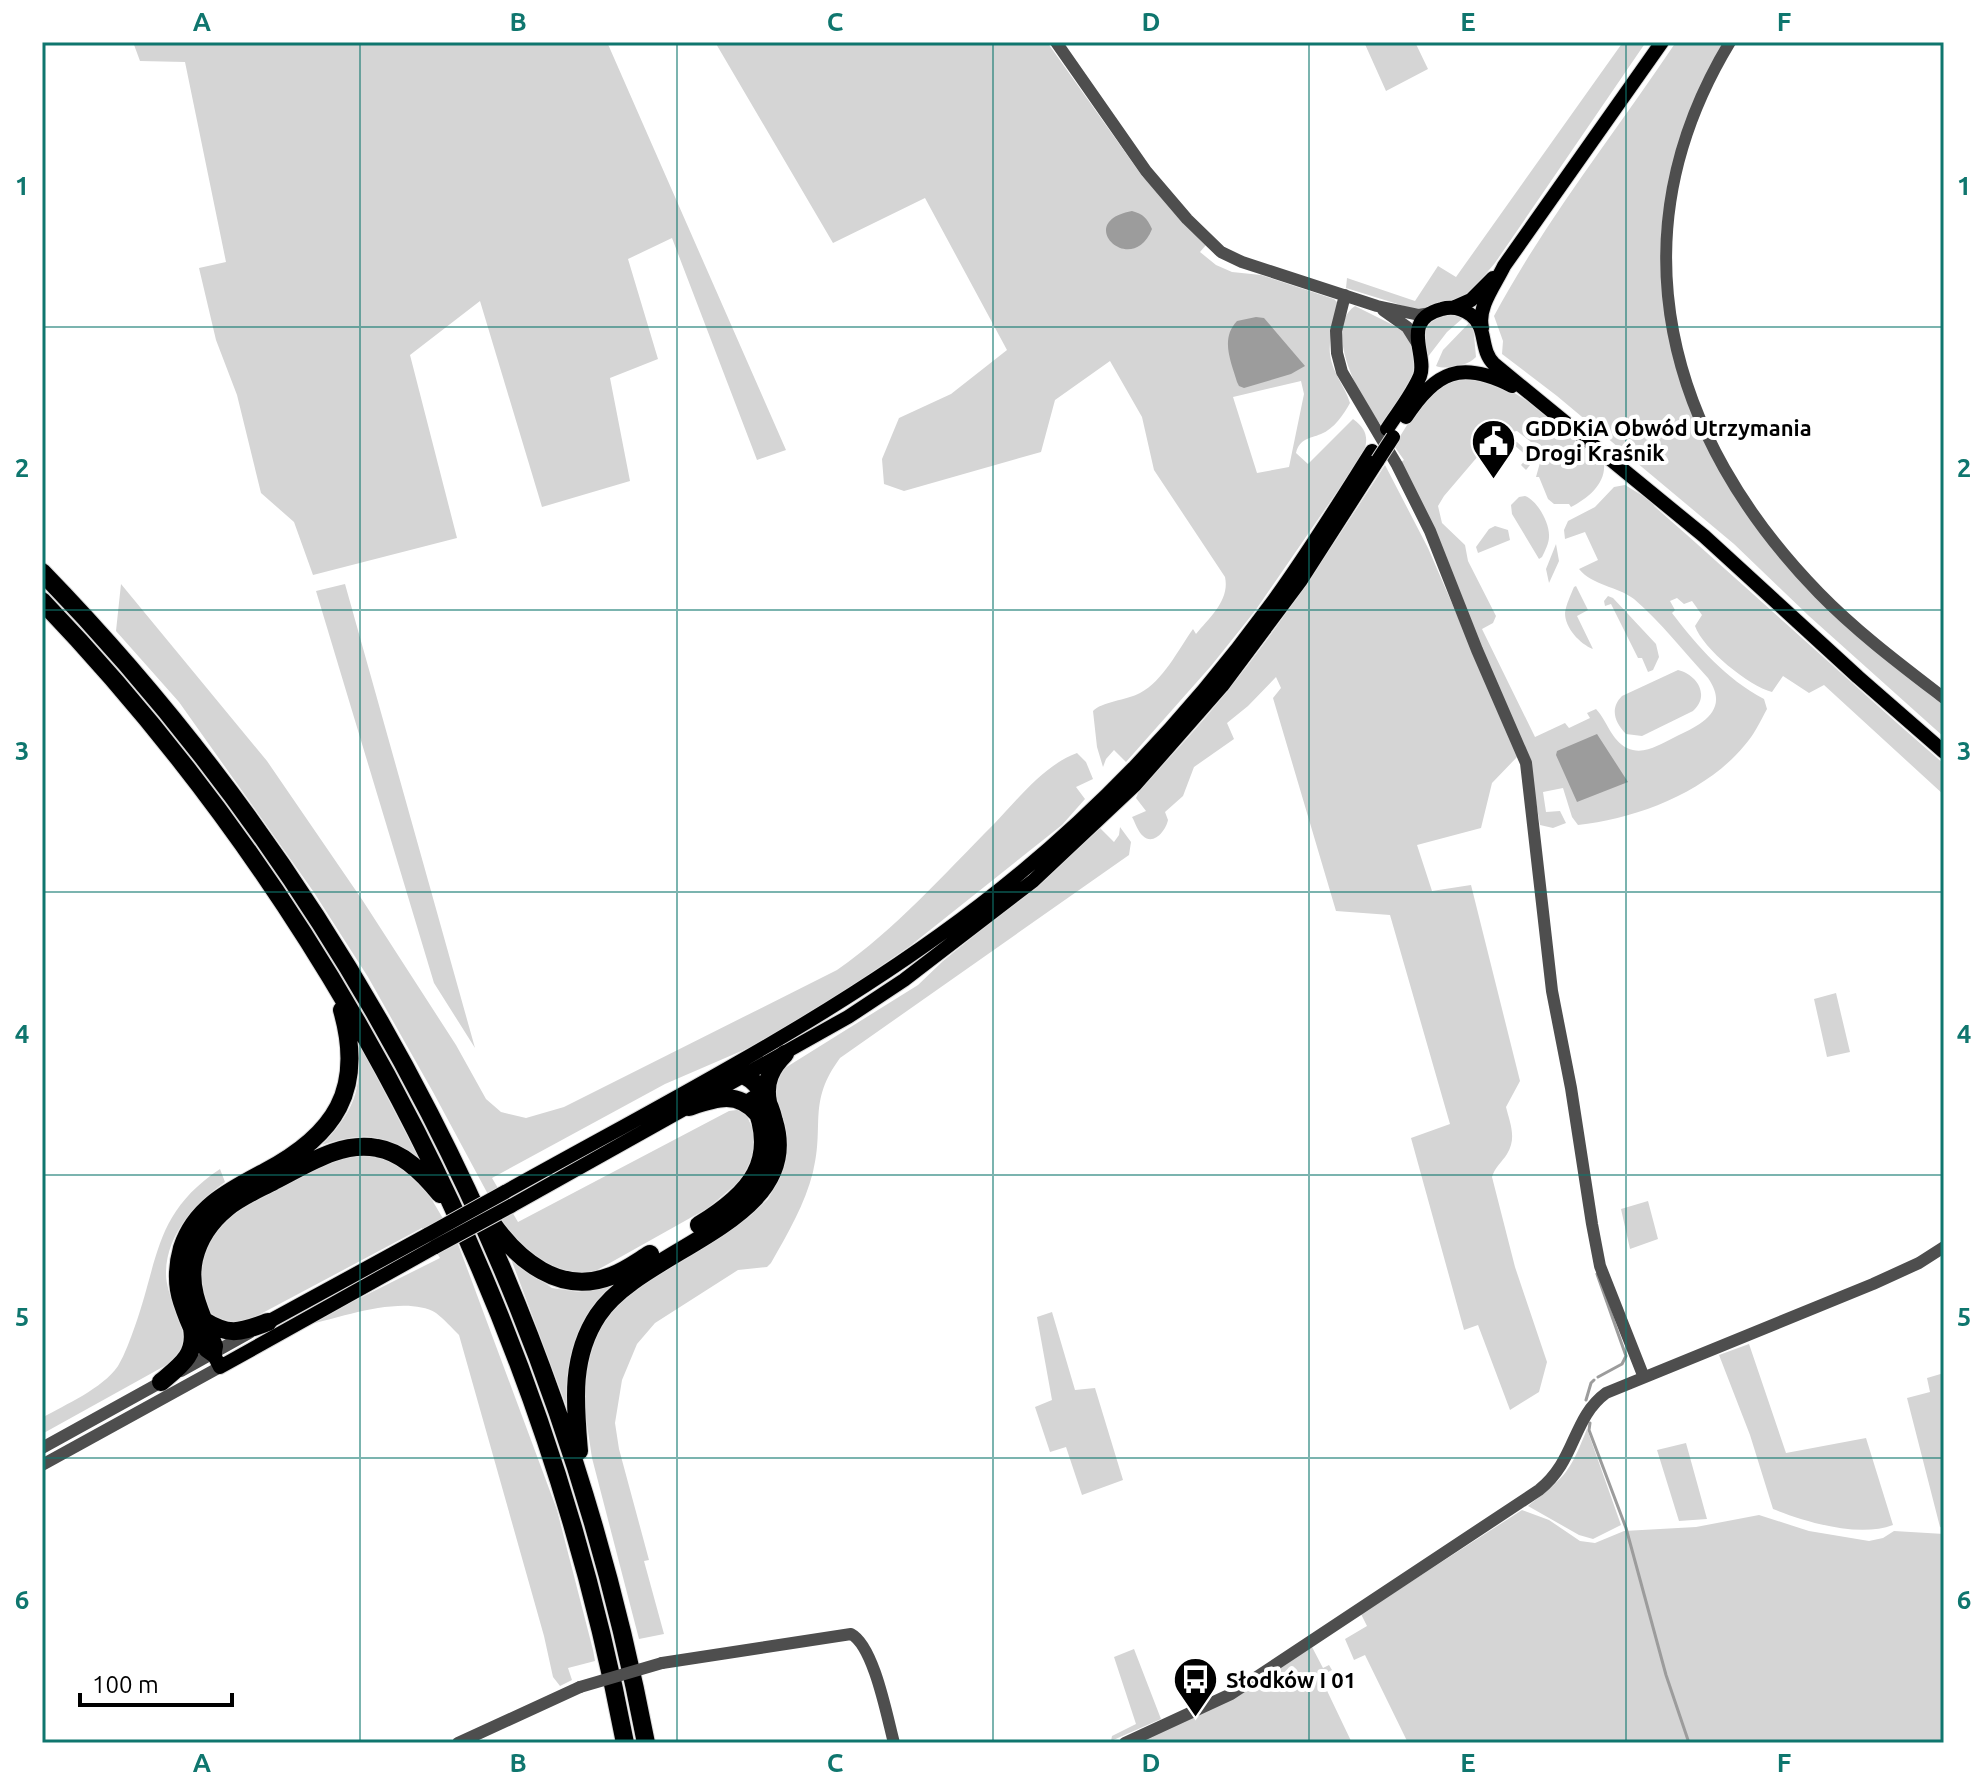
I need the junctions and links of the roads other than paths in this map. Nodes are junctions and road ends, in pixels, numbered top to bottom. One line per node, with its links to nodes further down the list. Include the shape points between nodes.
1 (1056, 42): 5 (street, via 1146,171 1216,248 1242,262)
2 (1662, 42): 4 (main road)
3 (1730, 42): 18 (street, via 1690,125 1669,210 1668,298 1689,392 1719,462 1782,551 1848,621)
4 (1504, 266): 7 (main road, via 1471,300); 9 (main road, via 1484,305)
5 (1345, 295): 6 (street); 33 (street, via 1336,331 1342,372 1426,521 1526,763 1552,991 1600,1266)
6 (1377, 306): 8 (street); 11 (street, via 1407,327)
7 (1452, 308): 8 (main road); 9 (main road, via 1470,314)
8 (1433, 313): 11 (main road, via 1421,326)
9 (1482, 328): 10 (main road)
10 (1484, 346): 12 (main road, via 1477,363); 13 (main road, via 1490,360)
11 (1418, 349): 12 (main road, via 1433,371); 14 (main road, via 1419,377)
12 (1456, 374): 13 (main road, via 1480,373); 14 (main road, via 1435,381)
13 (1533, 398): 19 (main road, via 1704,536)
14 (1390, 433): 15 (main road)
15 (1375, 455): 21 (main road, via 1264,633 1135,785 1033,881 968,933 868,1004); 22 (main road, via 1233,655 1095,805 990,897)
16 (42, 572): 25 (highway, via 171,715 292,878 380,1021)
17 (42, 601): 20 (highway, via 183,766)
18 (1944, 698)
19 (1944, 752)
20 (333, 981): 27 (highway); 31 (highway, via 350,1054 345,1095 332,1121 309,1146 217,1199 194,1223 181,1252 178,1282 182,1301)
21 (785, 1054): 22 (main road); 24 (highway, via 767,1081)
22 (742, 1069): 23 (main road); 24 (highway, via 744,1085); 26 (main road)
23 (689, 1107): 24 (highway, via 722,1096); 26 (main road)
24 (765, 1112): 25 (highway, via 762,1156 747,1189 640,1260 594,1281 565,1281 528,1262 500,1234); 37 (highway, via 778,1134 778,1145 772,1172 757,1197 732,1219 633,1279 608,1302 587,1334 575,1391)
25 (463, 1179): 37 (highway, via 533,1342)
26 (508, 1199): 28 (main road, bridge)
27 (456, 1213): 31 (highway, via 426,1177 389,1151 352,1147 321,1157 229,1206 209,1226 192,1268); 39 (highway, via 513,1347 557,1474 600,1624)
28 (432, 1240): 30 (main road); 32 (main road)
29 (1944, 1247): 33 (street, via 1873,1284)
30 (268, 1322): 31 (highway, via 234,1333); 32 (street)
31 (198, 1324): 32 (highway, via 214,1346); 34 (highway, via 187,1359)
32 (216, 1360): 34 (street); 36 (street)
33 (1643, 1375): 42 (street, via 1593,1404 1563,1466 1539,1490 1242,1688)
34 (161, 1382): 35 (street)
35 (42, 1448)
36 (42, 1465)
37 (582, 1486): 40 (highway)
38 (458, 1743): 41 (street, bridge, via 580,1687 662,1663 851,1634 868,1657)
39 (625, 1743)
40 (646, 1743)
41 (894, 1743)
42 (1125, 1743)

